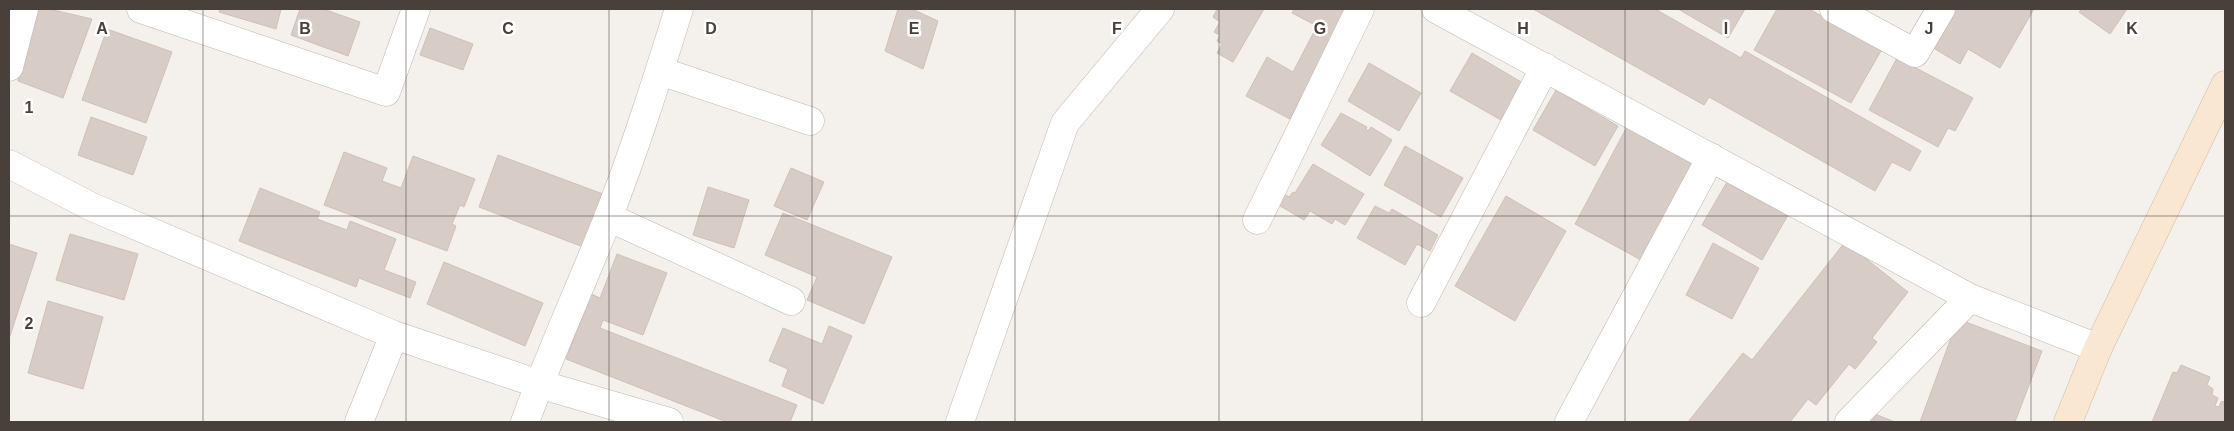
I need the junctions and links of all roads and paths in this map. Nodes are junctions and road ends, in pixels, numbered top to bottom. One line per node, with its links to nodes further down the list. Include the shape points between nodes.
1 (24, 9): 11 (street)
2 (141, 9): 10 (street)
3 (416, 9): 10 (street, via 386,92)
4 (679, 9): 13 (street)
5 (1160, 9): 29 (street, via 1065,123)
6 (1360, 9): 19 (street)
7 (1436, 9): 12 (street)
8 (1834, 9): 9 (street, via 1915,53)
9 (1941, 9)
10 (214, 20)
11 (9, 67)
12 (1544, 68): 16 (street); 22 (street)
13 (660, 71): 15 (street); 18 (street)
14 (2225, 85): 24 (street)
15 (810, 121)
16 (1711, 157): 20 (street); 30 (street)
17 (9, 164): 23 (street, via 92,207)
18 (608, 217): 21 (street); 25 (street)
19 (1257, 220)
20 (1970, 298): 24 (street); 31 (street)
21 (791, 301)
22 (1421, 303)
23 (394, 336): 25 (street); 26 (street)
24 (2098, 348): 32 (street)
25 (539, 384): 27 (street); 28 (street)
26 (359, 422)
27 (525, 422)
28 (669, 422)
29 (960, 422)
30 (1569, 422)
31 (1849, 422)
32 (2068, 422)

